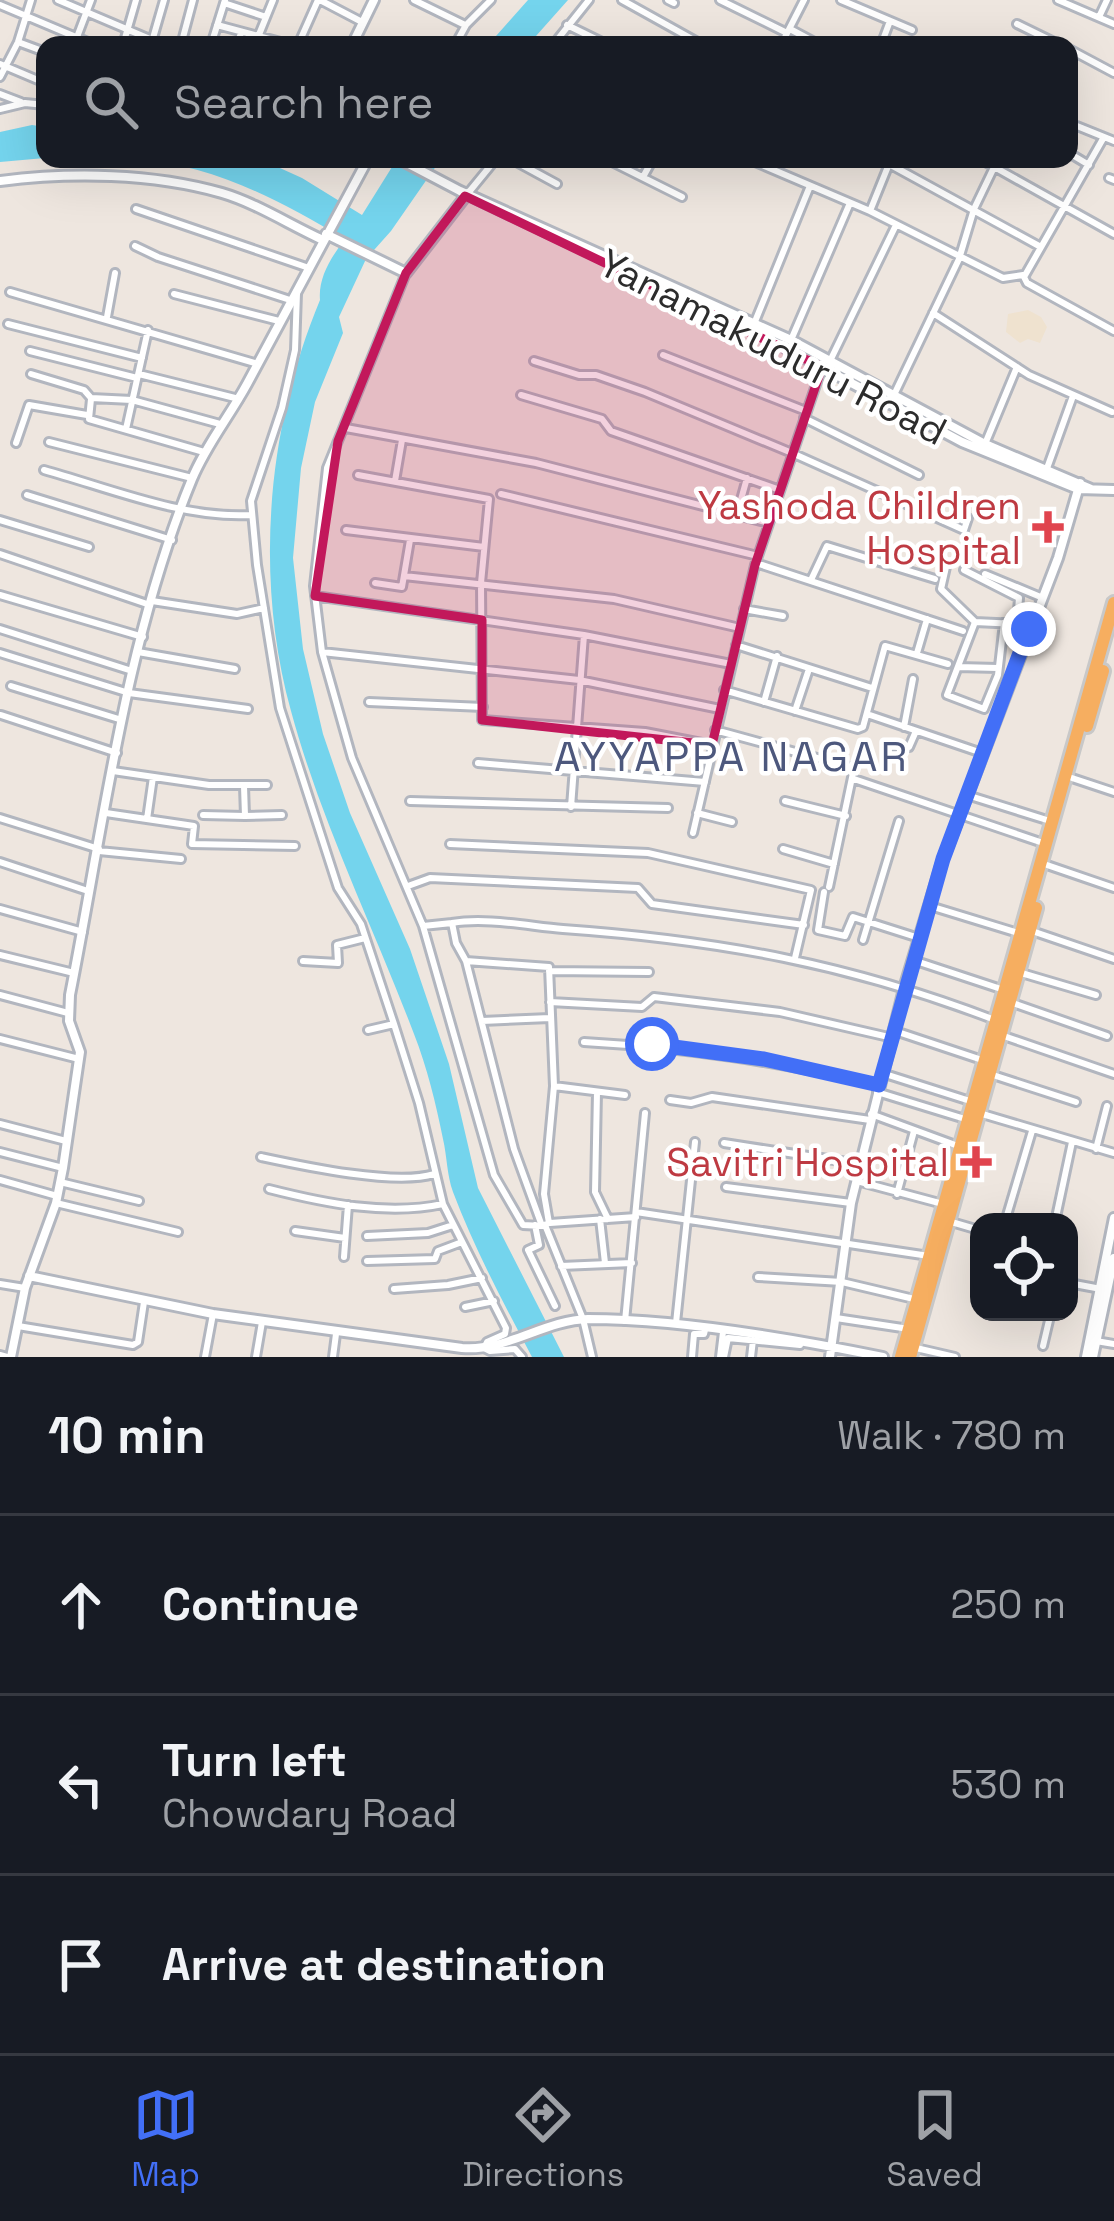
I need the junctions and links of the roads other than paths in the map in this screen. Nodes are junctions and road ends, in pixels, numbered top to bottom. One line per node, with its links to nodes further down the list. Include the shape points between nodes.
1 (31, 0): 22 (street)
2 (58, 0): 21 (street)
3 (91, 0): 21 (street)
4 (136, 0): 32 (street)
5 (164, 0): 39 (street)
6 (193, 0): 40 (street)
7 (273, 0): 23 (street)
8 (319, 0): 26 (street); 45 (street)
9 (374, 0): 26 (street)
10 (414, 0): 30 (street)
11 (491, 0): 30 (street)
12 (589, 0): 31 (street)
13 (622, 0): 50 (street)
14 (720, 0): 33 (street)
15 (804, 0): 33 (street)
16 (841, 0): 25 (street)
17 (1058, 0): 24 (street)
18 (1108, 0): 24 (street)
19 (224, 2): 23 (street); 29 (street)
20 (0, 5): 22 (street)
21 (86, 12): 32 (street); 36 (street)
22 (25, 16): 36 (street); 55 (street)
23 (266, 17): 44 (street)
24 (1099, 17): 28 (street)
25 (890, 21): 34 (street); 53 (street)
26 (362, 22): 46 (street)
27 (1017, 24): 54 (street)
28 (1114, 24)
29 (217, 25): 35 (street); 41 (street)
30 (466, 25): 47 (street)
31 (567, 25): 48 (street); 49 (street)
32 (127, 29): 37 (street); 38 (street)
33 (788, 31): 51 (street); 52 (street)
34 (912, 31)
35 (241, 33): 42 (street); 43 (street)
36 (78, 36)
37 (125, 36)
38 (140, 36)
39 (154, 36)
40 (183, 36)
41 (214, 36)
42 (240, 36)
43 (251, 36)
44 (259, 36)
45 (300, 36)
46 (356, 36)
47 (460, 36)
48 (559, 36)
49 (590, 36)
50 (687, 36)
51 (786, 36)
52 (799, 36)
53 (884, 36)
54 (1042, 36)
55 (18, 41): 56 (street); 58 (street)
56 (36, 48)
57 (1078, 55): 59 (street)
58 (2, 65): 60 (street); 61 (street)
59 (1114, 73)
60 (0, 77)
61 (36, 79)
62 (0, 94): 63 (street)
63 (25, 103): 64 (street); 65 (street)
64 (36, 104)
65 (0, 109)
66 (1078, 126): 67 (street)
67 (1104, 137): 68 (street); 70 (street)
68 (1114, 141)
69 (1078, 158): 70 (street)
70 (1089, 165): 89 (street)
71 (363, 168): 95 (street)
72 (416, 168): 86 (street)
73 (488, 168): 86 (street)
74 (528, 168): 84 (street)
75 (624, 168): 82 (street)
76 (648, 168): 82 (street)
77 (769, 168): 85 (street)
78 (887, 168): 92 (street)
79 (902, 168): 91 (street)
80 (994, 168): 91 (street)
81 (1004, 168): 89 (street)
82 (643, 178): 87 (street)
83 (0, 181): 95 (street, via 105,176 185,186)
84 (557, 184)
85 (810, 186): 88 (street); 112 (street)
86 (465, 193): 103 (street); 112 (street, Yanamakuduru Road); 121 (street, Yanamakuduru Road)
87 (682, 197)
88 (850, 203): 92 (street); 116 (street)
89 (1065, 208): 94 (street); 97 (street)
90 (136, 209): 100 (street)
91 (974, 209): 97 (street); 99 (street)
92 (870, 211): 93 (street)
93 (896, 225): 99 (street); 121 (street)
94 (1114, 234)
95 (328, 235): 100 (street); 103 (street)
96 (135, 246): 98 (street)
97 (1039, 246): 104 (street)
98 (158, 257): 101 (street); 108 (street)
99 (958, 259): 104 (street, via 1003,278); 109 (street)
100 (307, 267): 105 (street)
101 (155, 268)
102 (115, 273): 110 (street)
103 (406, 273): 136 (street)
104 (1024, 274): 115 (street)
105 (297, 290): 108 (street); 158 (street, via 295,350)
106 (10, 292): 110 (street)
107 (174, 294): 111 (street)
108 (290, 300): 111 (street)
109 (933, 313): 123 (street); 131 (street)
110 (106, 318): 114 (street)
111 (279, 321): 122 (street)
112 (754, 323): 116 (street, Yanamakuduru Road)
113 (8, 324): 119 (street)
114 (148, 330): 119 (street); 122 (street)
115 (1114, 331)
116 (791, 340): 121 (street, Yanamakuduru Road)
117 (30, 351): 125 (street)
118 (663, 355): 133 (street)
119 (142, 358): 125 (street)
120 (534, 361): 143 (street, via 613,381)
121 (826, 362): 131 (street, Yanamakuduru Road); 133 (street)
122 (258, 364): 129 (street)
123 (1017, 367): 127 (street); 141 (street)
124 (31, 374): 128 (street)
125 (138, 376): 129 (street); 130 (street)
126 (521, 395): 149 (street)
127 (1073, 396): 132 (street); 145 (street)
128 (92, 398): 130 (street); 134 (street)
129 (239, 399): 135 (street)
130 (132, 400): 135 (street); 137 (street)
131 (892, 401): 141 (street, Yanamakuduru Road); 151 (street, Yanamakuduru Road, via 1012,465)
132 (1112, 412)
133 (805, 414): 143 (street); 147 (street)
134 (87, 415): 137 (street); 140 (street, via 29,405)
135 (220, 424): 142 (street)
136 (344, 427): 138 (street); 179 (street, via 322,497)
137 (126, 429): 142 (street)
138 (402, 440): 150 (street); 157 (street, via 536,463)
139 (49, 442): 148 (street)
140 (16, 443)
141 (985, 444): 145 (street, Yanamakuduru Road)
142 (204, 452): 148 (street)
143 (792, 452): 152 (street); 159 (street, via 964,530)
144 (44, 470): 156 (street)
145 (1046, 471): 151 (street, Yanamakuduru Road)
146 (358, 475): 150 (street)
147 (919, 475)
148 (192, 478): 156 (street)
149 (747, 478): 152 (street); 157 (street)
150 (394, 481): 166 (street, via 489,500)
151 (1079, 486): 153 (street, Yanamakuduru Road); 180 (street)
152 (780, 490): 161 (street)
153 (1114, 490)
154 (501, 494): 168 (street)
155 (27, 495): 163 (street)
156 (182, 507): 158 (street); 163 (street)
157 (737, 514): 161 (street)
158 (252, 515): 183 (street)
159 (968, 518)
160 (0, 520): 165 (street)
161 (769, 523): 168 (street)
162 (346, 530): 164 (street)
163 (172, 540): 181 (street)
164 (410, 540): 166 (street); 172 (street)
165 (89, 547)
166 (484, 547): 176 (street)
167 (0, 554): 181 (street)
168 (757, 559): 174 (street); 185 (street)
169 (946, 567): 189 (street, via 941,589)
170 (964, 570): 191 (street, via 1019,598)
171 (985, 574): 180 (street)
172 (404, 576): 176 (street); 177 (street)
173 (935, 579): 174 (street, via 825,546)
174 (812, 580): 187 (street)
175 (375, 583): 177 (street)
176 (481, 584): 188 (street); 192 (street, via 614,599)
177 (402, 587): 184 (street)
178 (0, 595): 198 (street)
179 (315, 596): 184 (street); 201 (street)
180 (1043, 598): 194 (street)
181 (152, 603): 183 (street, via 237,614); 198 (street)
182 (1114, 603): 222 (highway)
183 (264, 608): 288 (street, via 286,734 338,888)
184 (401, 608): 188 (street)
185 (744, 609): 186 (street); 192 (street)
186 (783, 616)
187 (927, 619): 195 (street); 203 (street)
188 (482, 620): 197 (street); 208 (street)
189 (975, 622): 190 (street); 207 (street)
190 (1004, 623): 191 (street); 212 (street)
191 (1017, 624): 194 (street)
192 (740, 628): 199 (street)
193 (0, 629): 211 (street)
194 (1029, 629): 215 (street)
195 (963, 631)
196 (1114, 632): 222 (highway)
197 (584, 635): 205 (street); 214 (street)
198 (143, 637): 200 (street)
199 (736, 645): 204 (street); 205 (street)
200 (138, 652): 209 (street); 211 (street)
201 (322, 652): 208 (street); 277 (street, via 352,758)
202 (0, 653): 219 (street)
203 (917, 653): 206 (street); 217 (street, via 886,645)
204 (777, 656): 210 (street); 221 (street)
205 (731, 664): 218 (street)
206 (948, 664)
207 (958, 667): 212 (street); 212 (street, via 947,695 980,708)
208 (484, 668): 214 (street); 223 (street)
209 (235, 669)
210 (809, 669): 217 (street); 226 (street)
211 (132, 671): 219 (street)
212 (998, 672): 215 (street)
213 (913, 679): 230 (street)
214 (579, 680): 225 (street); 231 (street)
215 (1010, 680): 237 (street)
216 (11, 686): 229 (street)
217 (872, 688): 227 (street)
218 (724, 691): 221 (street); 225 (street)
219 (129, 693): 224 (street); 229 (street)
220 (369, 702): 223 (street)
221 (764, 702): 226 (street)
222 (1090, 703): 242 (highway); 264 (highway)
223 (483, 707): 231 (street, via 482,720)
224 (248, 709)
225 (720, 709): 232 (street)
226 (795, 711): 227 (street, via 858,729)
227 (866, 714): 230 (street)
228 (1, 715): 236 (street)
229 (122, 720): 236 (street)
230 (904, 727): 233 (street)
231 (577, 730): 234 (street); 239 (street)
232 (715, 730): 234 (street); 243 (street, via 851,765)
233 (916, 731): 235 (street, via 910,747); 237 (street)
234 (712, 745): 244 (street)
235 (890, 746)
236 (117, 753): 240 (street)
237 (982, 753): 248 (street)
238 (478, 763): 239 (street)
239 (575, 769): 244 (street); 251 (street)
240 (113, 771): 241 (street); 253 (street)
241 (153, 777): 246 (street); 261 (street)
242 (1072, 778): 247 (street); 276 (highway)
243 (854, 779): 255 (street); 259 (street)
244 (705, 782): 254 (street)
245 (267, 785): 246 (street)
246 (244, 786): 258 (street)
247 (1114, 792)
248 (967, 795): 255 (street); 264 (street)
249 (410, 800): 251 (street)
250 (785, 801): 259 (street)
251 (572, 808): 252 (street)
252 (668, 808)
253 (106, 813): 261 (street); 272 (street)
254 (697, 813): 263 (street); 266 (street)
255 (960, 814): 268 (street); 280 (street)
256 (203, 815): 258 (street)
257 (282, 815): 258 (street)
258 (245, 816)
259 (846, 816): 275 (street)
260 (0, 818): 272 (street)
261 (147, 819): 269 (street, via 194,826 192,844)
262 (899, 821): 282 (street)
263 (731, 822)
264 (1053, 822): 268 (highway)
265 (254, 831): 269 (street)
266 (692, 833)
267 (450, 844): 284 (street, via 673,857 811,890)
268 (1047, 844): 287 (highway)
269 (254, 846): 270 (street)
270 (295, 846)
271 (783, 849): 275 (street)
272 (99, 850): 273 (street); 279 (street)
273 (182, 860)
274 (0, 862): 279 (street)
275 (834, 863): 282 (street, via 818,930 844,937 852,917)
276 (1047, 865): 278 (street); 287 (highway)
277 (408, 886): 284 (street, via 430,878 638,888 652,904); 285 (street)
278 (1114, 888)
279 (92, 892): 286 (street)
280 (930, 906): 287 (street); 289 (street)
281 (0, 909): 286 (street)
282 (868, 922): 289 (street); 290 (street)
283 (452, 923): 285 (street); 292 (street, via 646,935); 296 (street)
284 (804, 925): 292 (street)
285 (423, 926): 364 (street, via 494,1175 524,1225)
286 (83, 932): 300 (street)
287 (1026, 932): 293 (street); 299 (highway); 304 (highway)
288 (365, 938): 295 (street, via 337,945 338,963); 309 (street)
289 (920, 938): 294 (street)
290 (863, 940)
291 (0, 955): 300 (street)
292 (795, 958): 301 (street)
293 (1114, 959)
294 (913, 960): 301 (street); 304 (street)
295 (303, 961)
296 (466, 961): 297 (street, via 544,964); 308 (street)
297 (549, 971): 298 (street); 305 (street)
298 (649, 972)
299 (1018, 972): 303 (street); 304 (highway)
300 (74, 973): 306 (street)
301 (904, 986): 310 (street); 312 (street)
302 (0, 995): 306 (street)
303 (1096, 995)
304 (1007, 996): 310 (highway); 313 (street)
305 (550, 1002): 307 (street); 312 (street, via 642,1006 654,997)
306 (68, 1013): 316 (street)
307 (550, 1018): 308 (street); 320 (street)
308 (482, 1021): 364 (street)
309 (394, 1024): 311 (street); 344 (street)
310 (998, 1028): 317 (highway); 319 (street)
311 (368, 1030)
312 (894, 1035): 317 (street); 318 (street)
313 (1107, 1036)
314 (0, 1039): 316 (street)
315 (584, 1042): 321 (street, via 764,1059)
316 (79, 1059): 333 (street)
317 (987, 1067): 325 (street); 327 (highway)
318 (882, 1073): 321 (street); 327 (street)
319 (1114, 1074)
320 (554, 1086): 322 (street); 364 (street)
321 (878, 1088): 327 (street); 329 (street)
322 (597, 1092): 323 (street); 361 (street, via 595,1192)
323 (625, 1095)
324 (670, 1100): 329 (street, via 712,1097)
325 (1076, 1102)
326 (1108, 1106): 338 (street)
327 (973, 1111): 332 (street); 337 (highway); 362 (highway)
328 (645, 1113): 359 (street)
329 (870, 1117): 331 (street); 342 (street)
330 (0, 1124): 333 (street)
331 (914, 1131): 337 (street); 350 (street)
332 (1032, 1131): 335 (street); 357 (street)
333 (67, 1141): 343 (street)
334 (695, 1142): 363 (street)
335 (1072, 1142): 338 (street); 358 (street)
336 (724, 1143): 342 (street)
337 (960, 1146): 356 (highway)
338 (1096, 1149): 340 (street)
339 (0, 1152): 343 (street)
340 (1114, 1153)
341 (261, 1157): 344 (street)
342 (860, 1164): 346 (street)
343 (63, 1168): 347 (street)
344 (434, 1174): 355 (street)
345 (0, 1180): 351 (street)
346 (857, 1181): 350 (street); 353 (street)
347 (60, 1182): 351 (street); 352 (street)
348 (726, 1187): 353 (street)
349 (269, 1189): 354 (street)
350 (897, 1194): 356 (street)
351 (56, 1199): 368 (street); 380 (street)
352 (139, 1201)
353 (851, 1203): 371 (street)
354 (348, 1204): 355 (street); 370 (street)
355 (443, 1204): 365 (street)
356 (944, 1204): 373 (highway)
357 (1008, 1213)
358 (1057, 1213)
359 (636, 1215): 361 (street); 363 (street); 378 (street)
360 (1114, 1218): 387 (street)
361 (604, 1219): 364 (street); 377 (street)
362 (948, 1221): 366 (street); 412 (highway)
363 (686, 1222): 371 (street); 400 (street)
364 (542, 1224): 379 (street); 392 (street, via 539,1245 528,1250)
365 (453, 1225): 369 (street); 372 (street)
366 (970, 1227)
367 (295, 1231): 370 (street)
368 (178, 1232)
369 (367, 1236)
370 (345, 1238): 374 (street)
371 (844, 1241): 373 (street); 383 (street)
372 (462, 1242): 376 (street, via 435,1259); 382 (street)
373 (929, 1256): 388 (highway)
374 (344, 1257)
375 (1114, 1258): 387 (street)
376 (367, 1262)
377 (605, 1263): 378 (street); 379 (street)
378 (632, 1263): 396 (street)
379 (561, 1266): 395 (street)
380 (28, 1276): 385 (street); 390 (street)
381 (758, 1277): 383 (street)
382 (482, 1278): 386 (street); 389 (street)
383 (842, 1282): 388 (street); 394 (street)
384 (0, 1285): 385 (street)
385 (25, 1288): 399 (street)
386 (394, 1289)
387 (1107, 1290): 407 (street); 426 (street)
388 (917, 1300): 401 (highway)
389 (494, 1301): 391 (street); 410 (street, via 506,1332)
390 (144, 1302): 393 (street); 399 (street, via 133,1345)
391 (465, 1306)
392 (555, 1306)
393 (213, 1314): 398 (street); 414 (street)
394 (836, 1318): 401 (street); 411 (street)
395 (583, 1319): 396 (street); 410 (street); 418 (street)
396 (626, 1321): 400 (street)
397 (1049, 1321): 409 (street)
398 (262, 1322): 403 (street); 415 (street)
399 (18, 1326): 413 (street)
400 (675, 1326): 402 (street)
401 (909, 1329): 412 (highway)
402 (705, 1332): 404 (street); 419 (street, via 694,1334)
403 (336, 1334): 410 (street); 416 (street)
404 (723, 1334): 405 (street); 420 (street)
405 (753, 1338): 406 (street); 420 (street, via 728,1338); 421 (street)
406 (780, 1341): 411 (street); 422 (street); 423 (street, via 815,1346)
407 (1096, 1341): 408 (street); 426 (street)
408 (1114, 1343)
409 (1042, 1346)
410 (484, 1348): 417 (street)
411 (831, 1352): 424 (street)
412 (908, 1354): 425 (street)
413 (6, 1356)
414 (206, 1357)
415 (256, 1357)
416 (333, 1357)
417 (523, 1357)
418 (592, 1357)
419 (692, 1357)
420 (722, 1357)
421 (752, 1357)
422 (779, 1357)
423 (815, 1357)
424 (884, 1357)
425 (955, 1357)
426 (1089, 1357)

